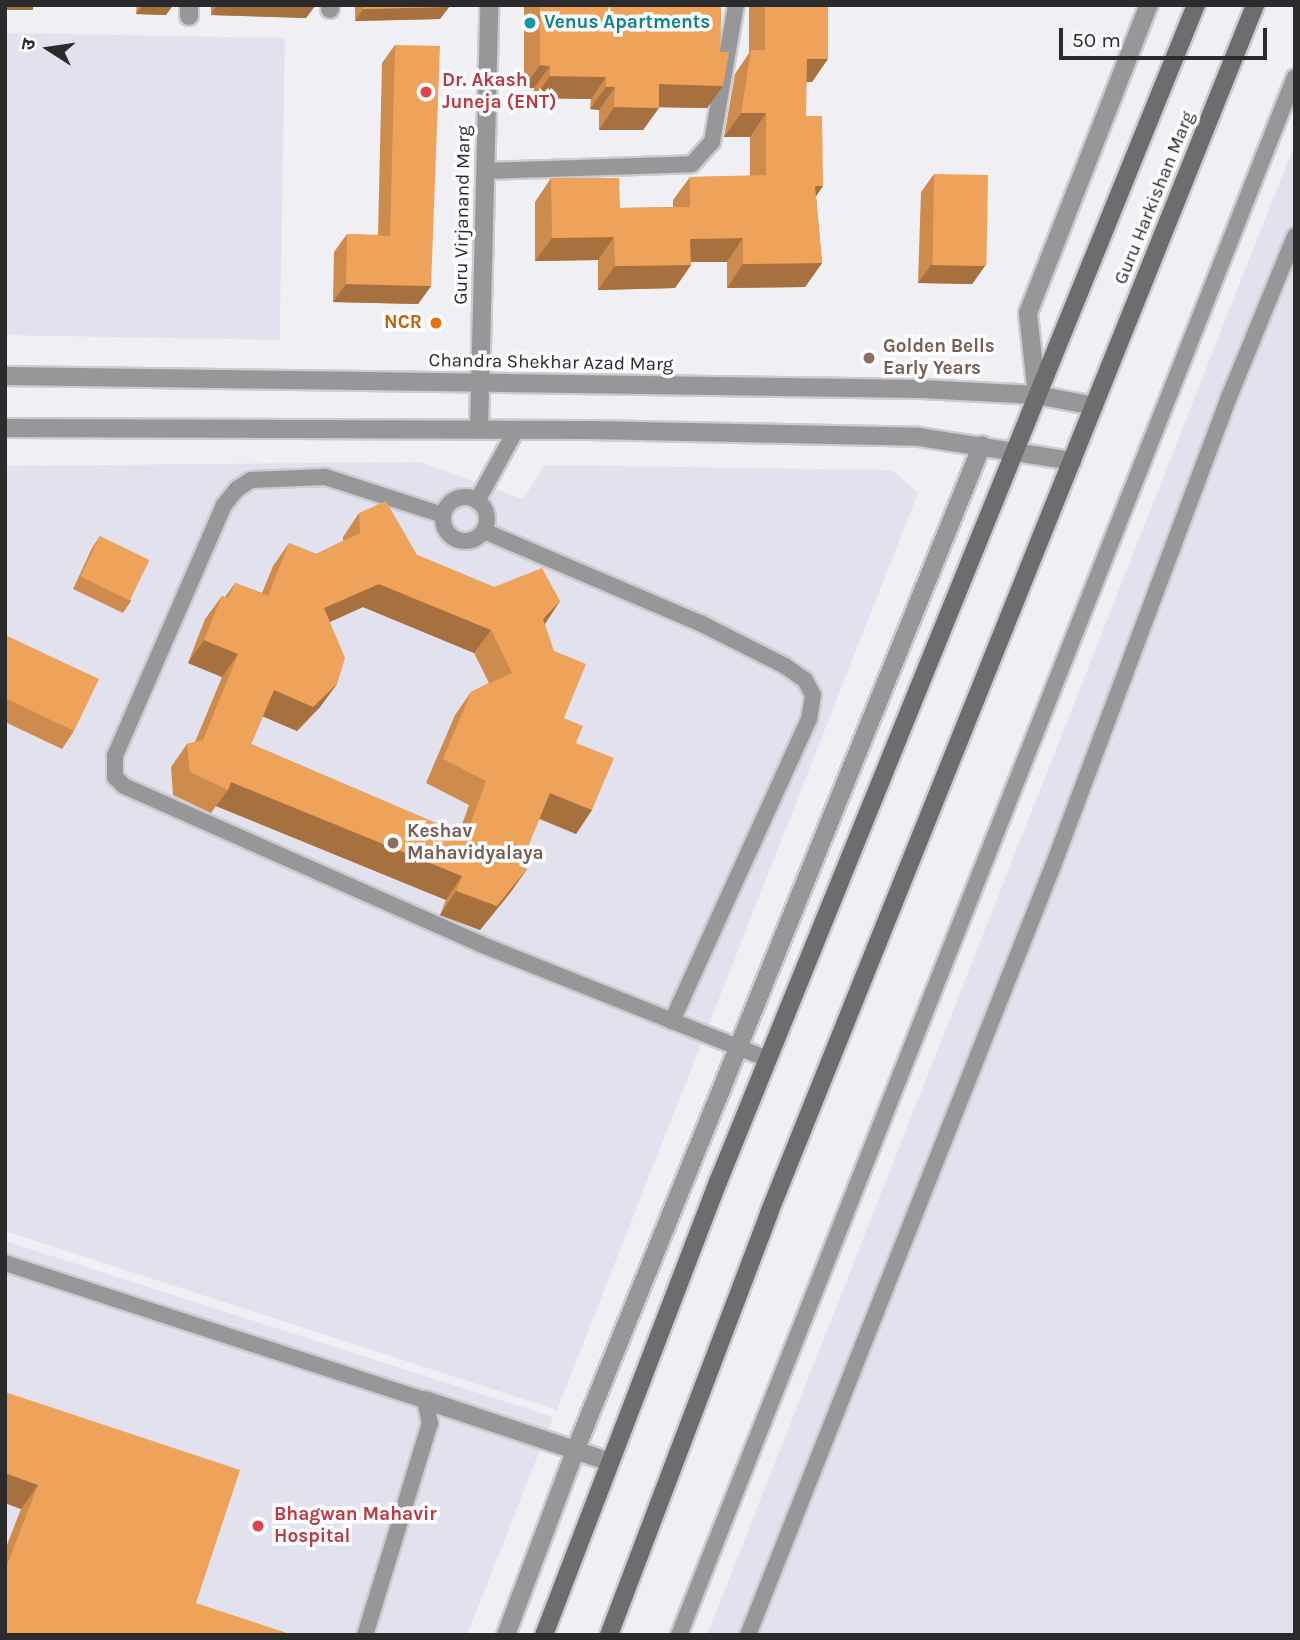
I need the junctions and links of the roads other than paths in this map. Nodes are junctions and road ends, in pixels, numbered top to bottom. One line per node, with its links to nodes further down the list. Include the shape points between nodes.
1 (489, 5): 7 (street, Guru Virjanand Marg)
2 (736, 5): 7 (lane, via 712,142 692,164)
3 (1149, 5): 11 (street, via 1028,313)
4 (1196, 5): 11 (main road, Guru Harkishan Marg)
5 (1255, 5): 12 (main road, Guru Harkishan Marg)
6 (1295, 77): 33 (lane)
7 (485, 171): 10 (street, Guru Virjanand Marg)
8 (1295, 236): 34 (lane, via 1229,397 1014,968)
9 (5, 376): 10 (street, Chandra Shekhar Azad Marg)
10 (480, 383): 11 (street, Chandra Shekhar Azad Marg); 14 (street, Guru Virjanand Marg)
11 (1037, 395): 12 (street, Chandra Shekhar Azad Marg); 17 (main road, Guru Harkishan Marg)
12 (1094, 406): 18 (main road, Guru Harkishan Marg)
13 (5, 428): 14 (street)
14 (479, 429): 15 (street)
15 (516, 429): 16 (street, via 919,437); 19 (lane)
16 (982, 445): 17 (street); 23 (street)
17 (1015, 449): 18 (street); 24 (main road, Guru Harkishan Marg)
18 (1072, 461): 32 (main road, Guru Harkishan Marg, via 769,1213)
19 (477, 501): 20 (lane, via 456,499); 21 (lane, via 485,512)
20 (443, 515): 21 (lane, via 446,530 457,540 471,541); 22 (lane, via 326,477 251,481 237,489 224,505 115,757 115,777 124,786 480,944)
21 (484, 531): 22 (lane, via 700,623 785,666 805,680 813,695 809,719)
22 (672, 1021): 23 (lane)
23 (740, 1048): 24 (lane); 27 (street)
24 (768, 1059): 28 (main road, Guru Harkishan Marg)
25 (5, 1263): 26 (lane)
26 (425, 1400): 27 (street); 29 (lane, via 430,1423)
27 (575, 1451): 28 (street); 30 (street)
28 (610, 1462): 31 (main road, Guru Harkishan Marg)
29 (365, 1635)
30 (506, 1635)
31 (544, 1635)
32 (609, 1635)
33 (680, 1635)
34 (748, 1635)

